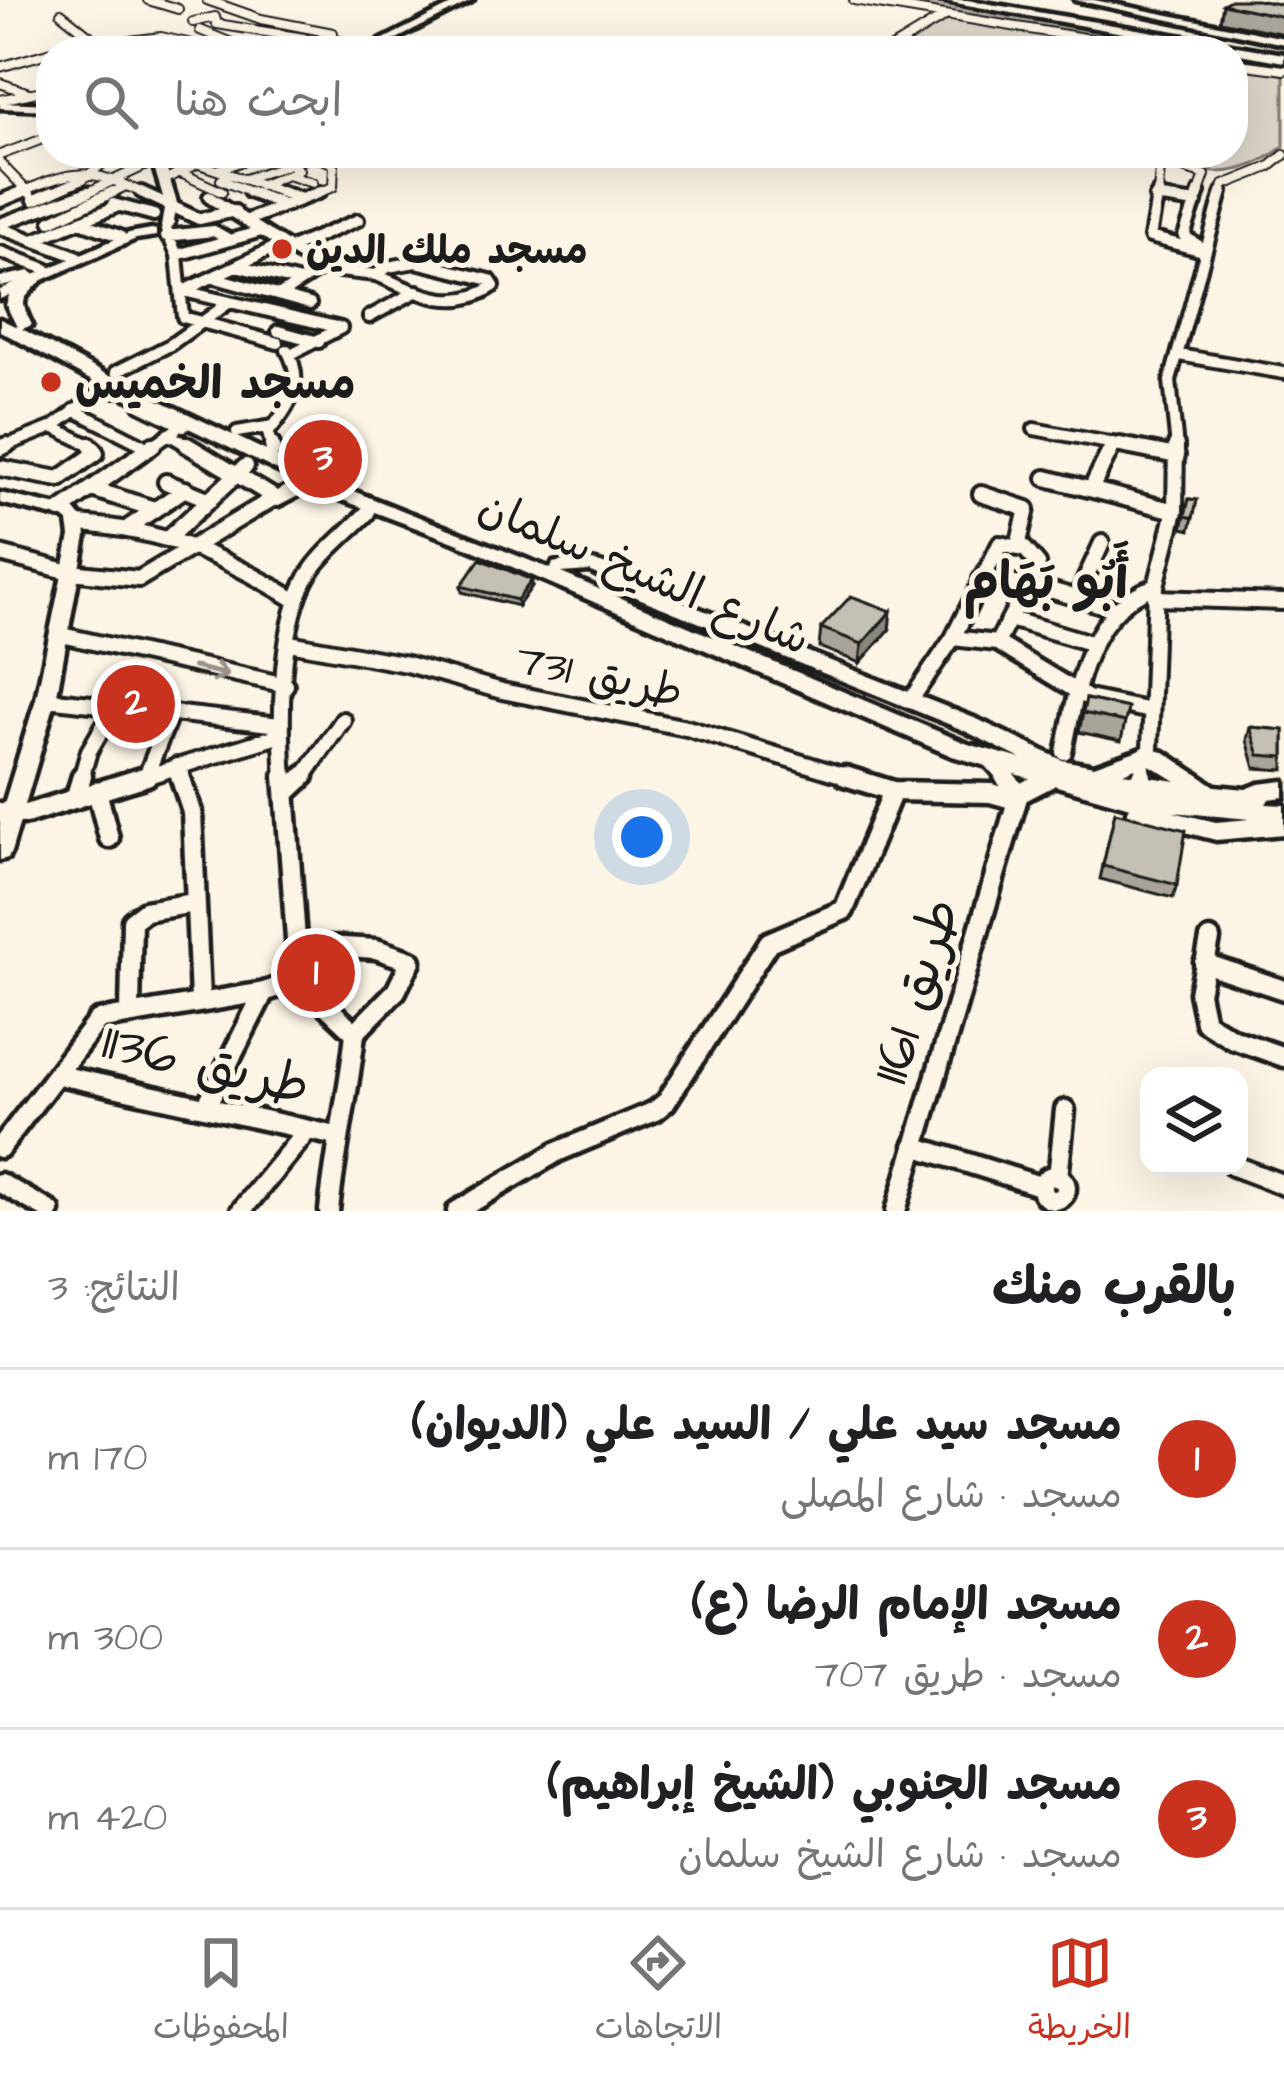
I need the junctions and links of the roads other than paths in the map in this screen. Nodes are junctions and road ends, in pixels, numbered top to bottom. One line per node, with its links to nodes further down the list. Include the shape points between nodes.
1 (148, 0): 7 (street)
2 (206, 0): 13 (street)
3 (468, 0): 22 (street)
4 (854, 0): 8 (street)
5 (980, 0): 26 (highway)
6 (1080, 0): 27 (street)
7 (166, 2): 10 (street, via 177,8)
8 (945, 8): 23 (street); 24 (street); 25 (highway)
9 (61, 13): 17 (street)
10 (173, 13)
11 (213, 20): 12 (street); 14 (street); 15 (street)
12 (193, 22)
13 (276, 22): 16 (street); 21 (street)
14 (200, 30): 18 (street); 19 (street)
15 (239, 30): 16 (street); 19 (street)
16 (251, 32): 20 (street)
17 (86, 36)
18 (180, 36)
19 (220, 36)
20 (284, 36)
21 (332, 36)
22 (396, 36)
23 (907, 36)
24 (1087, 36)
25 (1147, 36)
26 (1179, 36)
27 (1284, 41)
28 (1248, 48): 30 (highway)
29 (1248, 50): 30 (highway)
30 (1284, 55)
31 (36, 59): 33 (street)
32 (1248, 65): 34 (street)
33 (0, 67)
34 (1284, 70)
35 (0, 83): 37 (street)
36 (36, 93): 37 (street)
37 (33, 94): 38 (street)
38 (0, 102): 39 (street)
39 (36, 107)
40 (36, 145): 42 (street)
41 (1284, 155): 90 (street, via 1224,185)
42 (0, 162): 55 (street)
43 (98, 168): 54 (street)
44 (139, 168): 60 (street)
45 (161, 168): 58 (street)
46 (192, 168): 53 (street)
47 (209, 168): 57 (street)
48 (239, 168): 57 (street)
49 (334, 168): 69 (street, via 334,184)
50 (1164, 168): 68 (street)
51 (1182, 168): 74 (street, via 1205,175)
52 (288, 169): 59 (street); 66 (street); 69 (street, via 313,183)
53 (181, 173): 57 (street); 58 (street)
54 (89, 175): 56 (street); 60 (street); 61 (street)
55 (16, 176): 62 (street); 65 (street)
56 (58, 176): 61 (street); 65 (street)
57 (222, 178): 59 (street); 66 (street); 76 (street, via 222,192 209,197)
58 (166, 179): 73 (street)
59 (244, 179): 66 (street)
60 (115, 180): 63 (street); 64 (street)
61 (77, 182): 64 (street); 70 (street)
62 (0, 183)
63 (126, 186): 72 (street); 73 (street)
64 (97, 188): 67 (street)
65 (27, 190): 70 (street); 71 (street)
66 (255, 190): 69 (street); 76 (street)
67 (80, 196): 72 (street); 77 (street)
68 (1155, 197): 74 (street); 90 (street, via 1150,237)
69 (292, 199): 78 (street)
70 (34, 200): 77 (street)
71 (0, 201)
72 (96, 201): 75 (street); 77 (street)
73 (171, 203): 76 (street, via 199,218); 83 (street)
74 (1196, 203): 90 (street, via 1184,236)
75 (118, 206): 80 (street); 83 (street)
76 (229, 208): 78 (street)
77 (43, 216): 81 (street); 82 (street)
78 (250, 219): 84 (street)
79 (358, 220): 88 (street)
80 (80, 222): 82 (street); 85 (street)
81 (0, 226): 87 (street)
82 (66, 227): 87 (street)
83 (159, 228): 85 (street); 86 (street); 92 (street); 97 (street)
84 (258, 232): 86 (street); 88 (street)
85 (120, 236): 93 (street)
86 (233, 239): 89 (street); 94 (street)
87 (34, 240): 93 (street)
88 (288, 246): 94 (street); 96 (street)
89 (207, 247): 92 (street); 95 (street)
90 (1203, 249): 115 (street)
91 (0, 252): 97 (street)
92 (177, 255): 102 (street)
93 (76, 256): 97 (street)
94 (253, 257): 95 (street)
95 (231, 268): 99 (street); 100 (street)
96 (321, 269): 98 (street); 100 (street)
97 (36, 275): 101 (main road); 111 (main road, via 16,296)
98 (376, 275): 103 (street); 103 (street, via 412,260 494,286 461,305)
99 (212, 277): 102 (street); 104 (street)
100 (300, 282): 104 (street)
101 (0, 289)
102 (183, 291): 105 (street); 110 (street, via 182,314)
103 (417, 291): 108 (street)
104 (280, 295): 106 (street); 109 (street, via 310,304)
105 (230, 302): 106 (street); 110 (street)
106 (256, 308): 109 (street)
107 (0, 311): 111 (main road, شارع الشيخ سلمان)
108 (369, 317)
109 (293, 318): 112 (street); 113 (street, via 341,328)
110 (192, 322): 112 (street); 117 (street, via 181,338)
111 (11, 328): 117 (main road, شارع الشيخ سلمان)
112 (278, 337): 113 (street); 114 (street)
113 (320, 342): 114 (street)
114 (291, 355): 120 (street, via 299,391)
115 (1179, 355): 116 (street); 128 (street, via 1169,391)
116 (1284, 374)
117 (114, 378): 118 (street); 119 (main road, شارع الشيخ سلمان); 123 (main road, شارع الشيخ سلمان)
118 (74, 410): 121 (street); 126 (street)
119 (187, 424): 124 (street); 129 (main road, شارع الشيخ سلمان)
120 (273, 426): 123 (street); 129 (street, via 267,437)
121 (53, 428): 127 (street); 130 (street, via 96,453 64,478)
122 (1034, 429): 125 (street)
123 (237, 432): 129 (main road, شارع الشيخ سلمان)
124 (168, 434): 126 (street); 131 (street)
125 (1113, 445): 128 (street); 137 (street)
126 (147, 447): 135 (street)
127 (0, 448)
128 (1177, 456): 143 (street)
129 (279, 459): 134 (main road); 154 (main road, شارع الشيخ سلمان)
130 (0, 468)
131 (242, 472): 139 (street); 141 (street)
132 (1046, 478): 137 (street)
133 (166, 482): 136 (street)
134 (304, 485): 139 (street); 145 (main road)
135 (92, 489): 142 (street); 144 (street)
136 (185, 489): 141 (street); 142 (street)
137 (1091, 489): 143 (street)
138 (981, 494): 151 (street, via 1027,508)
139 (274, 498): 150 (street)
140 (0, 499): 144 (street)
141 (210, 500): 148 (street)
142 (154, 509): 146 (street)
143 (1175, 511): 157 (street)
144 (60, 512): 147 (street, via 74,517)
145 (367, 513): 154 (main road, via 537,578); 159 (street, via 312,569)
146 (129, 527): 147 (street); 148 (street)
147 (78, 530): 153 (street)
148 (167, 539): 150 (street)
149 (1102, 543): 158 (street)
150 (195, 548): 153 (street, via 146,577); 159 (street)
151 (1023, 549): 155 (street, via 1000,543); 156 (street, via 1038,564)
152 (0, 554): 153 (street)
153 (70, 572): 163 (street)
154 (565, 576): 171 (main road, via 594,565 643,593); 178 (main road, شارع الشيخ سلمان); 180 (main road, شارع الشيخ سلمان)
155 (981, 579): 156 (street); 164 (street)
156 (1027, 585): 158 (street); 162 (street)
157 (1155, 592): 160 (street); 161 (street, via 1131,591); 173 (street)
158 (1078, 597): 161 (street)
159 (297, 601): 166 (street)
160 (1284, 602)
161 (1115, 609): 167 (street)
162 (1010, 619): 165 (street); 167 (street)
163 (57, 634): 168 (street, one-way to 168); 170 (street)
164 (953, 638): 165 (street); 171 (street)
165 (997, 643): 169 (street)
166 (290, 644): 168 (street); 186 (street, طريق 731, via 687,728)
167 (1094, 644): 169 (street)
168 (286, 685): 176 (street)
169 (1077, 690): 173 (street); 180 (street)
170 (46, 699): 172 (street); 193 (street)
171 (910, 701): 180 (main road)
172 (114, 708): 174 (street); 190 (street, via 89,751)
173 (1151, 711): 177 (street)
174 (171, 713): 176 (street); 182 (street)
175 (343, 720): 184 (street)
176 (281, 730): 179 (street); 184 (street)
177 (1150, 755): 181 (main road); 187 (street); 189 (main road, via 1188,781)
178 (992, 761): 180 (main road, شارع الشيخ سلمان); 188 (street)
179 (177, 766): 182 (street); 199 (street, via 192,812)
180 (1056, 766): 181 (main road, شارع الشيخ سلمان); 187 (main road, شارع الشيخ سلمان); 188 (street); 196 (main road, via 1092,800 1197,828)
181 (1089, 774): 187 (main road, شارع الشيخ سلمان)
182 (146, 776): 185 (street)
183 (1284, 789): 189 (main road)
184 (288, 790): 201 (street)
185 (98, 791): 190 (street); 197 (street)
186 (893, 791): 188 (street, طريق 731); 223 (street, via 847,905 769,942 666,1102 557,1152)
187 (1149, 794): 189 (main road, شارع الشيخ سلمان); 192 (main road, شارع الشيخ سلمان)
188 (1018, 797): 215 (street, طريق 1161)
189 (1238, 797): 191 (main road, شارع الشيخ سلمان)
190 (75, 799): 193 (street)
191 (1284, 800)
192 (1184, 807): 194 (main road, شارع الشيخ سلمان); 196 (main road)
193 (6, 813): 198 (street)
194 (1284, 814)
195 (1284, 824): 196 (main road)
196 (1246, 830)
197 (110, 838)
198 (0, 852)
199 (194, 903): 206 (street); 207 (street, via 132,921)
200 (1210, 939): 202 (street)
201 (296, 944): 203 (street); 208 (street, via 411,961 396,991)
202 (1204, 963): 204 (street); 209 (street, via 1195,1004 1201,1017 1226,1037)
203 (299, 980): 205 (street); 208 (street)
204 (1284, 990)
205 (264, 992): 206 (street); 211 (street)
206 (200, 1000): 207 (street)
207 (130, 1011): 210 (street, via 98,1020)
208 (355, 1034): 214 (street)
209 (1284, 1057)
210 (59, 1076): 211 (street, طريق 1136); 216 (street)
211 (207, 1105): 213 (street, طريق 1136)
212 (1065, 1110): 215 (street, via 1049,1182)
213 (306, 1132): 214 (street, طريق 1136); 221 (street)
214 (336, 1136): 222 (street)
215 (914, 1146): 224 (street, طريق 1161)
216 (0, 1148)
217 (1248, 1171): 219 (street)
218 (0, 1184): 220 (street)
219 (1284, 1185)
220 (50, 1211)
221 (241, 1211)
222 (329, 1211)
223 (457, 1211)
224 (896, 1211)

